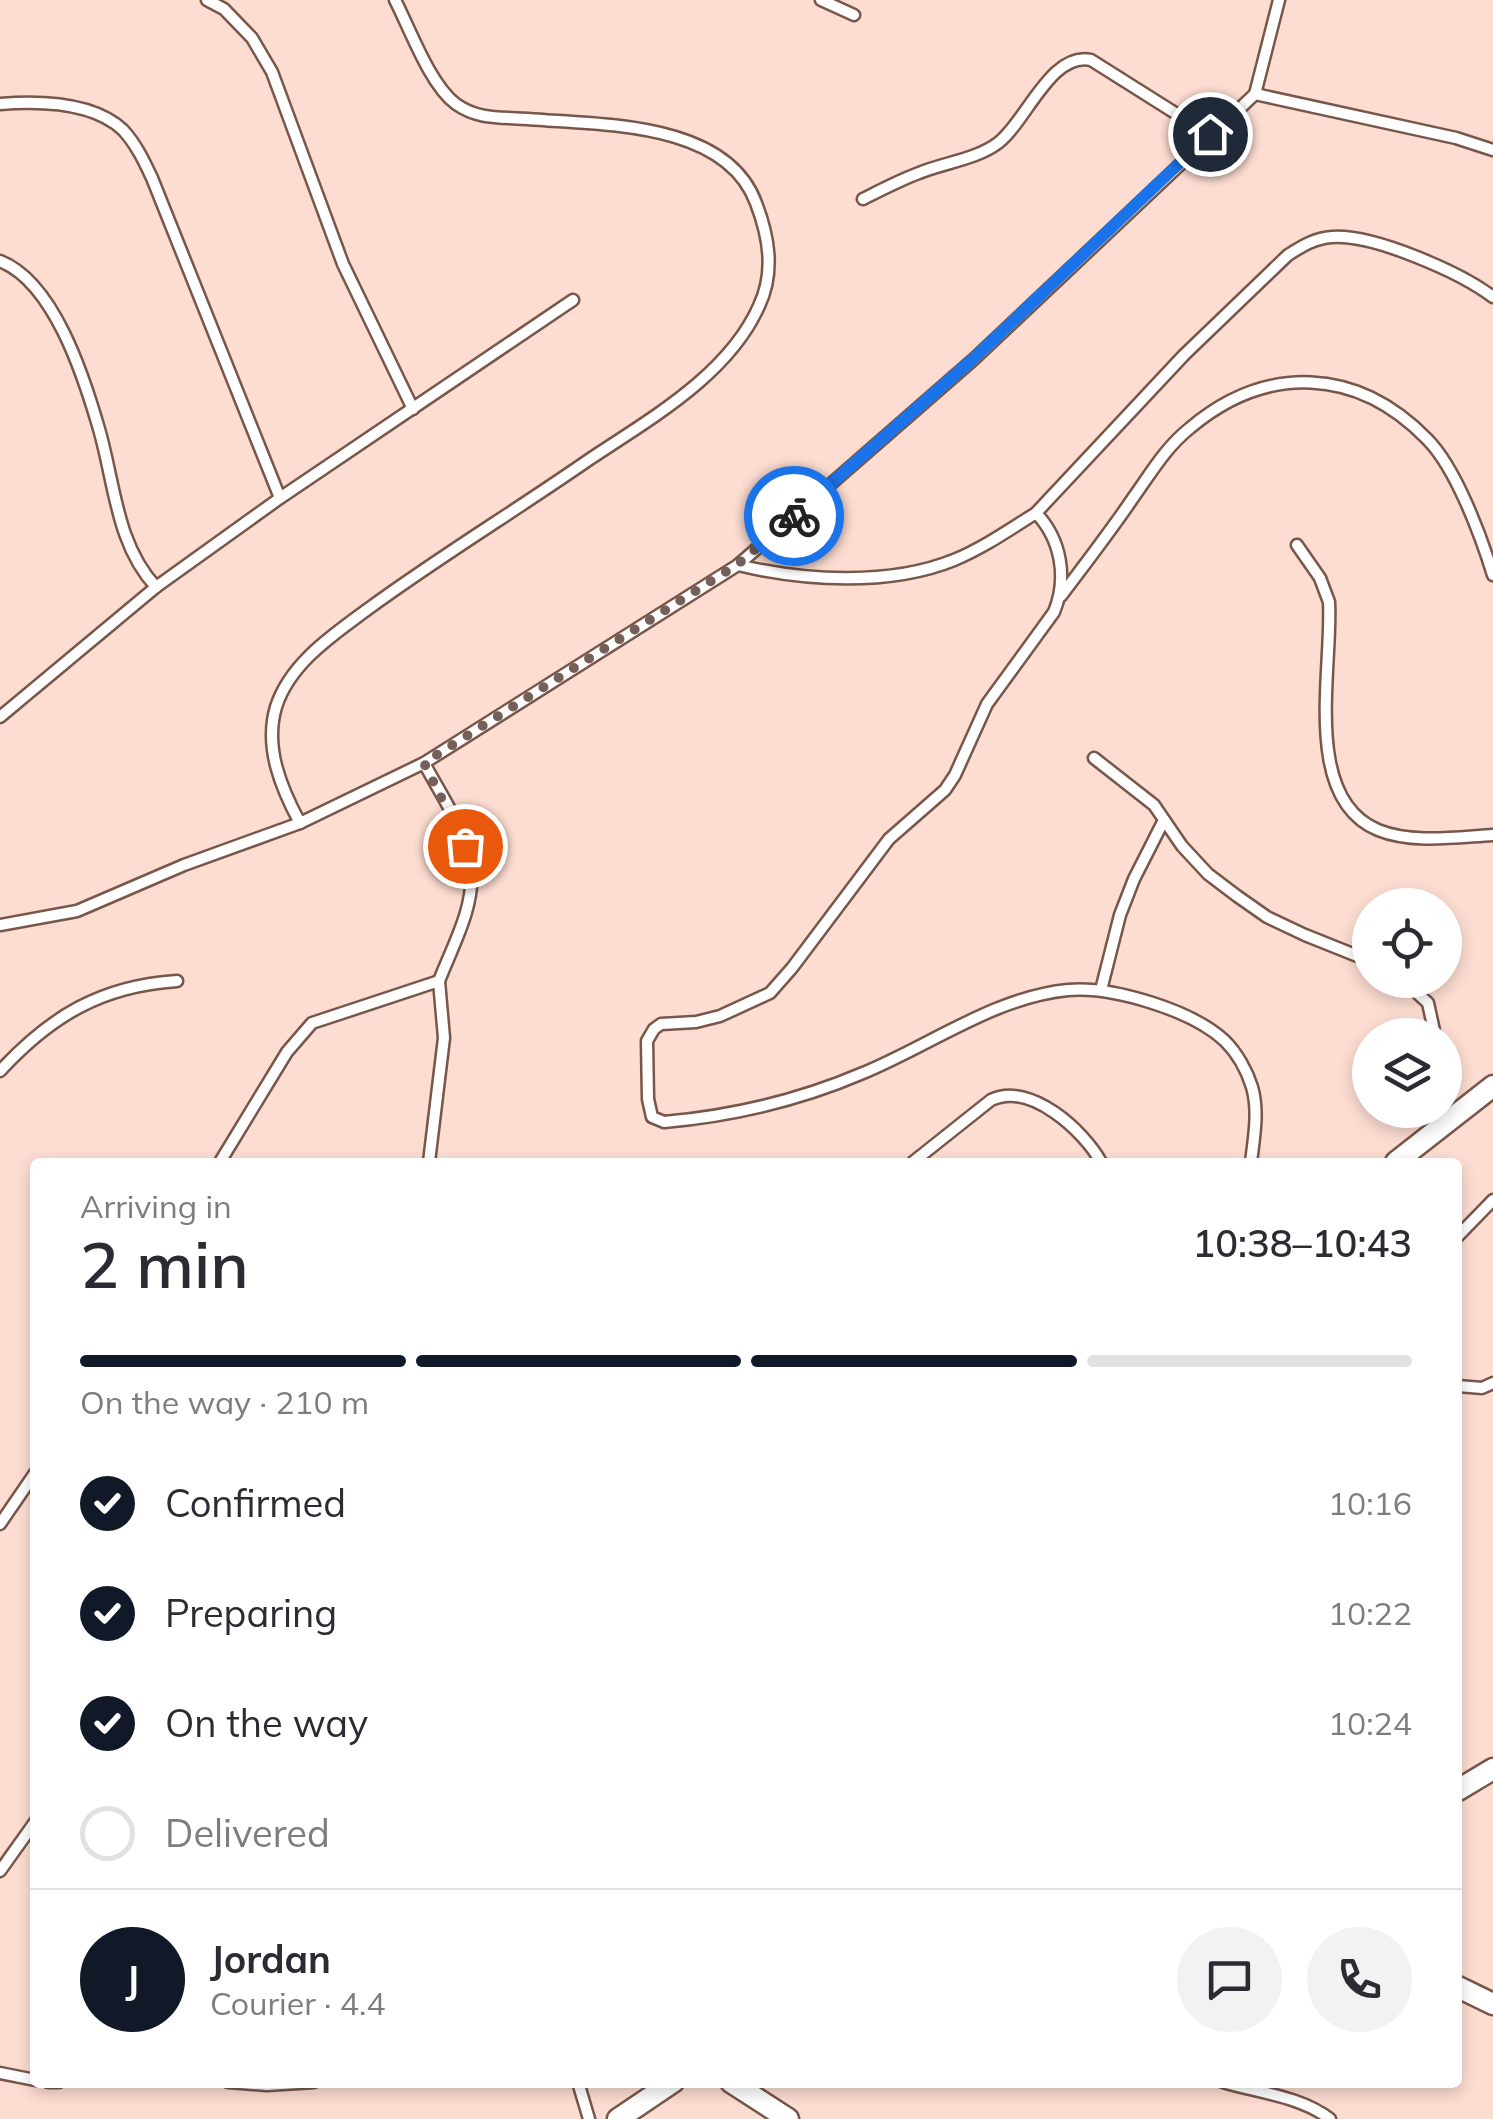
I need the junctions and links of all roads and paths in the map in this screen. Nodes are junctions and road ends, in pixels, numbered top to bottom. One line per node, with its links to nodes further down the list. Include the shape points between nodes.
1 (207, 0): 14 (lane, via 252,38 272,72 343,264)
2 (395, 0): 26 (lane, via 442,90 471,113 663,133 726,162 755,200 770,255 768,279 742,337 665,409 389,594 302,664 276,706 272,738 281,787)
3 (821, 0): 5 (lane)
4 (1279, 0): 6 (lane)
5 (854, 15)
6 (1255, 94): 8 (lane); 9 (lane)
7 (0, 104): 15 (lane, via 91,113 122,130 137,148)
8 (1210, 134): 10 (lane, via 1081,58 1064,64 1000,142); 18 (lane, via 974,358)
9 (1493, 150)
10 (863, 199)
11 (0, 260): 20 (lane, via 31,281 69,346 99,429 121,525 134,560)
12 (1493, 296): 16 (lane, via 1464,277 1378,244 1332,237 1301,246 1184,355)
13 (573, 300): 14 (lane)
14 (413, 408): 15 (lane)
15 (280, 498): 20 (lane)
16 (1036, 514): 18 (lane, via 924,570 828,576); 21 (lane, via 1057,547)
17 (1296, 545): 27 (lane, via 1329,602 1328,736 1340,798 1378,830 1430,838)
18 (738, 564): 24 (lane)
19 (1493, 575): 21 (lane, via 1470,513 1429,440 1350,388 1281,382 1226,401 1161,456)
20 (156, 587): 22 (lane)
21 (1060, 597): 32 (lane, via 987,704 945,790 889,839 770,992 720,1016 654,1029 647,1041 648,1111 664,1122 748,1111 861,1075 1017,1004 1066,990)
22 (0, 717)
23 (1094, 758): 25 (lane)
24 (424, 763): 26 (lane); 31 (lane, via 472,870 468,902)
25 (1164, 820): 29 (lane, via 1208,874 1237,896 1304,935); 32 (lane, via 1120,915)
26 (300, 822): 28 (lane, via 77,911)
27 (1493, 835)
28 (0, 924)
29 (1352, 953)
30 (177, 981): 33 (lane, via 128,987 85,1004 46,1025)
31 (439, 981): 37 (lane, via 312,1023); 38 (lane, via 444,1038)
32 (1101, 990): 41 (lane, via 1190,1019 1224,1040 1256,1103)
33 (0, 1071)
34 (1493, 1086): 35 (street)
35 (1462, 1104)
36 (1428, 1128): 42 (street)
37 (222, 1158)
38 (429, 1158)
39 (918, 1158): 40 (lane, via 1007,1095 1038,1104 1074,1127)
40 (1100, 1158)
41 (1251, 1158)
42 (1400, 1158)
43 (1493, 1200): 44 (lane)
44 (1462, 1232)
45 (1493, 1383): 46 (lane)
46 (1462, 1386)
47 (30, 1480): 48 (lane)
48 (0, 1524)
49 (1491, 1774): 50 (street)
50 (1462, 1788)
51 (30, 1829): 52 (lane)
52 (0, 1871)
53 (1462, 1989): 54 (street)
54 (1493, 2004)
55 (0, 2074): 56 (lane)
56 (30, 2079)
57 (580, 2088): 61 (lane)
58 (664, 2088): 62 (street)
59 (740, 2088): 63 (street)
60 (1247, 2088): 64 (lane)
61 (589, 2119)
62 (618, 2119)
63 (788, 2119)
64 (1330, 2119)

